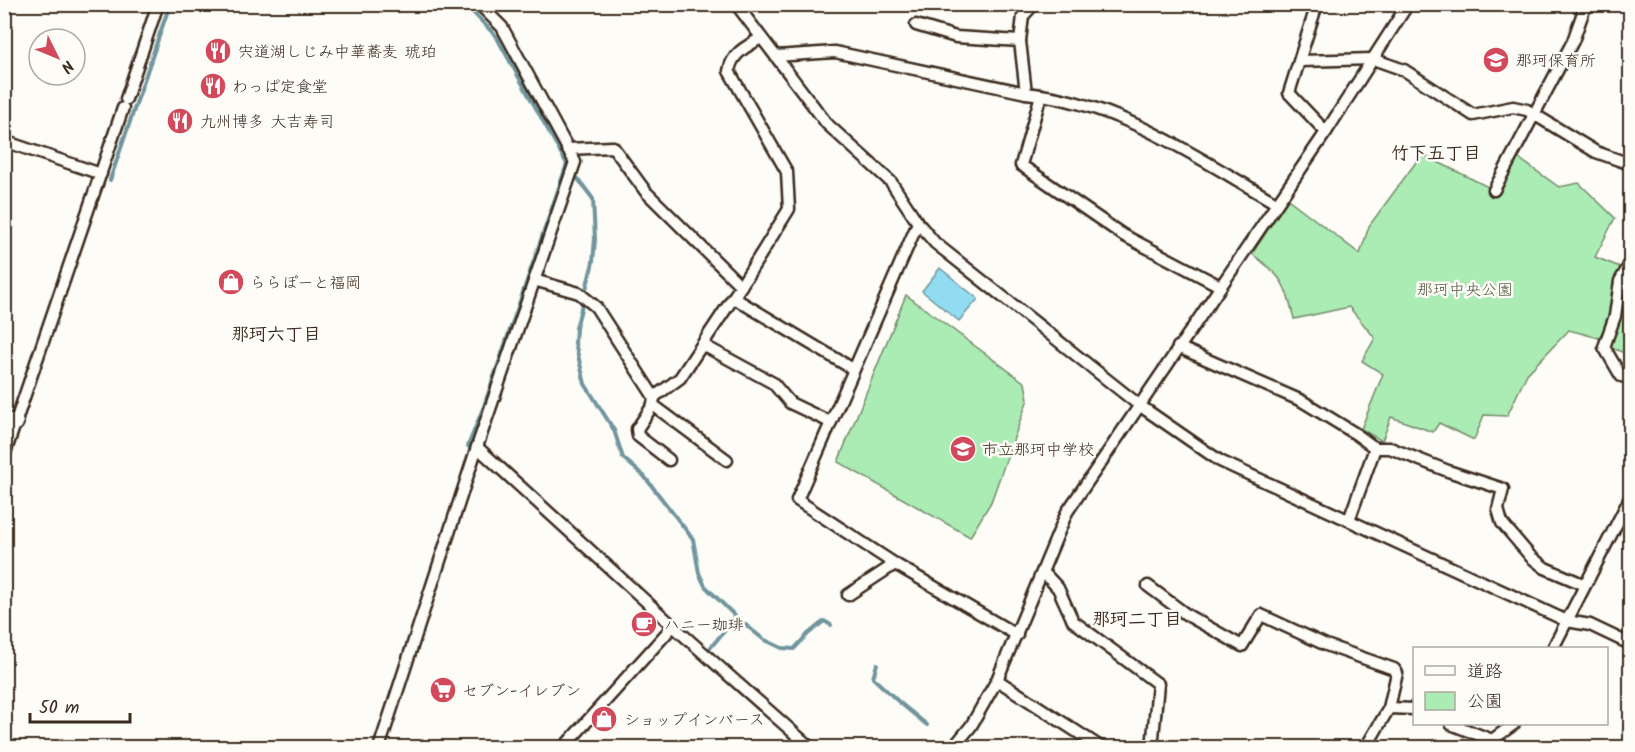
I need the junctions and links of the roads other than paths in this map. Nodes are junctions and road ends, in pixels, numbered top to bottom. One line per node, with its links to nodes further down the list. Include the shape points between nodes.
1 (158, 4): 23 (street)
2 (479, 4): 21 (street, via 502,27)
3 (736, 4): 11 (street)
4 (1034, 4): 12 (street, via 1023,16)
5 (1138, 4): 6 (street)
6 (1159, 4)
7 (1317, 4): 15 (street)
8 (1408, 4): 14 (street)
9 (1587, 4): 18 (street, via 1573,41)
10 (916, 25): 12 (street, via 956,37)
11 (761, 38): 13 (street); 29 (street, via 736,54 729,71 787,172 789,209)
12 (1020, 41): 16 (street)
13 (776, 56): 16 (street, via 835,52); 26 (street, via 828,124 891,182)
14 (1373, 59): 15 (street); 18 (street, via 1404,70 1473,115 1513,107); 19 (street)
15 (1300, 61): 19 (street, via 1290,93)
16 (1026, 93): 17 (street)
17 (1041, 95): 25 (street, via 1081,104 1158,134); 30 (street, via 1021,165 1123,235)
18 (1534, 116): 22 (street, via 1596,152); 24 (street)
19 (1326, 132): 25 (street)
20 (4, 141): 23 (street)
21 (567, 149): 28 (street, via 575,162); 29 (street, via 613,147 646,192)
22 (1630, 164)
23 (101, 174): 38 (street)
24 (1494, 190)
25 (1276, 203): 30 (street)
26 (918, 223): 34 (street); 37 (street, via 935,243)
27 (1630, 264): 35 (street, via 1620,281 1615,316 1604,347 1621,376)
28 (534, 280): 36 (street, via 579,293 596,307); 40 (street)
29 (741, 286): 31 (street)
30 (1220, 286): 33 (street)
31 (734, 298): 32 (street); 34 (street)
32 (703, 345): 36 (street, via 680,378); 39 (street, via 773,383 790,403)
33 (1178, 347): 37 (street); 41 (street, via 1302,401)
34 (853, 369): 39 (street)
35 (1630, 378)
36 (654, 401): 43 (street, via 638,436); 44 (street)
37 (1139, 405): 46 (street, via 1220,461); 48 (street, via 1067,512)
38 (10, 421): 42 (street)
39 (830, 422): 47 (street, via 798,500)
40 (477, 447): 53 (street); 63 (street)
41 (1375, 448): 46 (street); 49 (street, via 1390,448 1503,489 1498,509 1502,523 1531,557 1545,568)
42 (4, 456)
43 (669, 460)
44 (727, 460)
45 (1630, 498): 49 (street)
46 (1349, 520): 52 (street)
47 (895, 564): 51 (street); 54 (street)
48 (1043, 572): 54 (street); 68 (street, via 1058,588 1073,621 1158,684)
49 (1585, 585): 52 (street)
50 (1148, 586): 58 (street, via 1187,615 1242,645 1261,615 1326,645 1394,669 1397,673)
51 (848, 595)
52 (1567, 621): 55 (street, via 1590,625); 56 (street)
53 (673, 626): 64 (street); 65 (street)
54 (1017, 635): 57 (street)
55 (1630, 644)
56 (1554, 647)
57 (997, 680): 66 (street, via 971,726); 67 (street)
58 (1389, 708): 59 (street); 69 (street)
59 (1413, 709)
60 (1455, 725): 62 (street)
61 (1512, 725): 62 (street)
62 (1492, 745)
63 (379, 747)
64 (563, 747)
65 (811, 747)
66 (953, 747)
67 (1102, 747)
68 (1152, 747)
69 (1367, 747)

